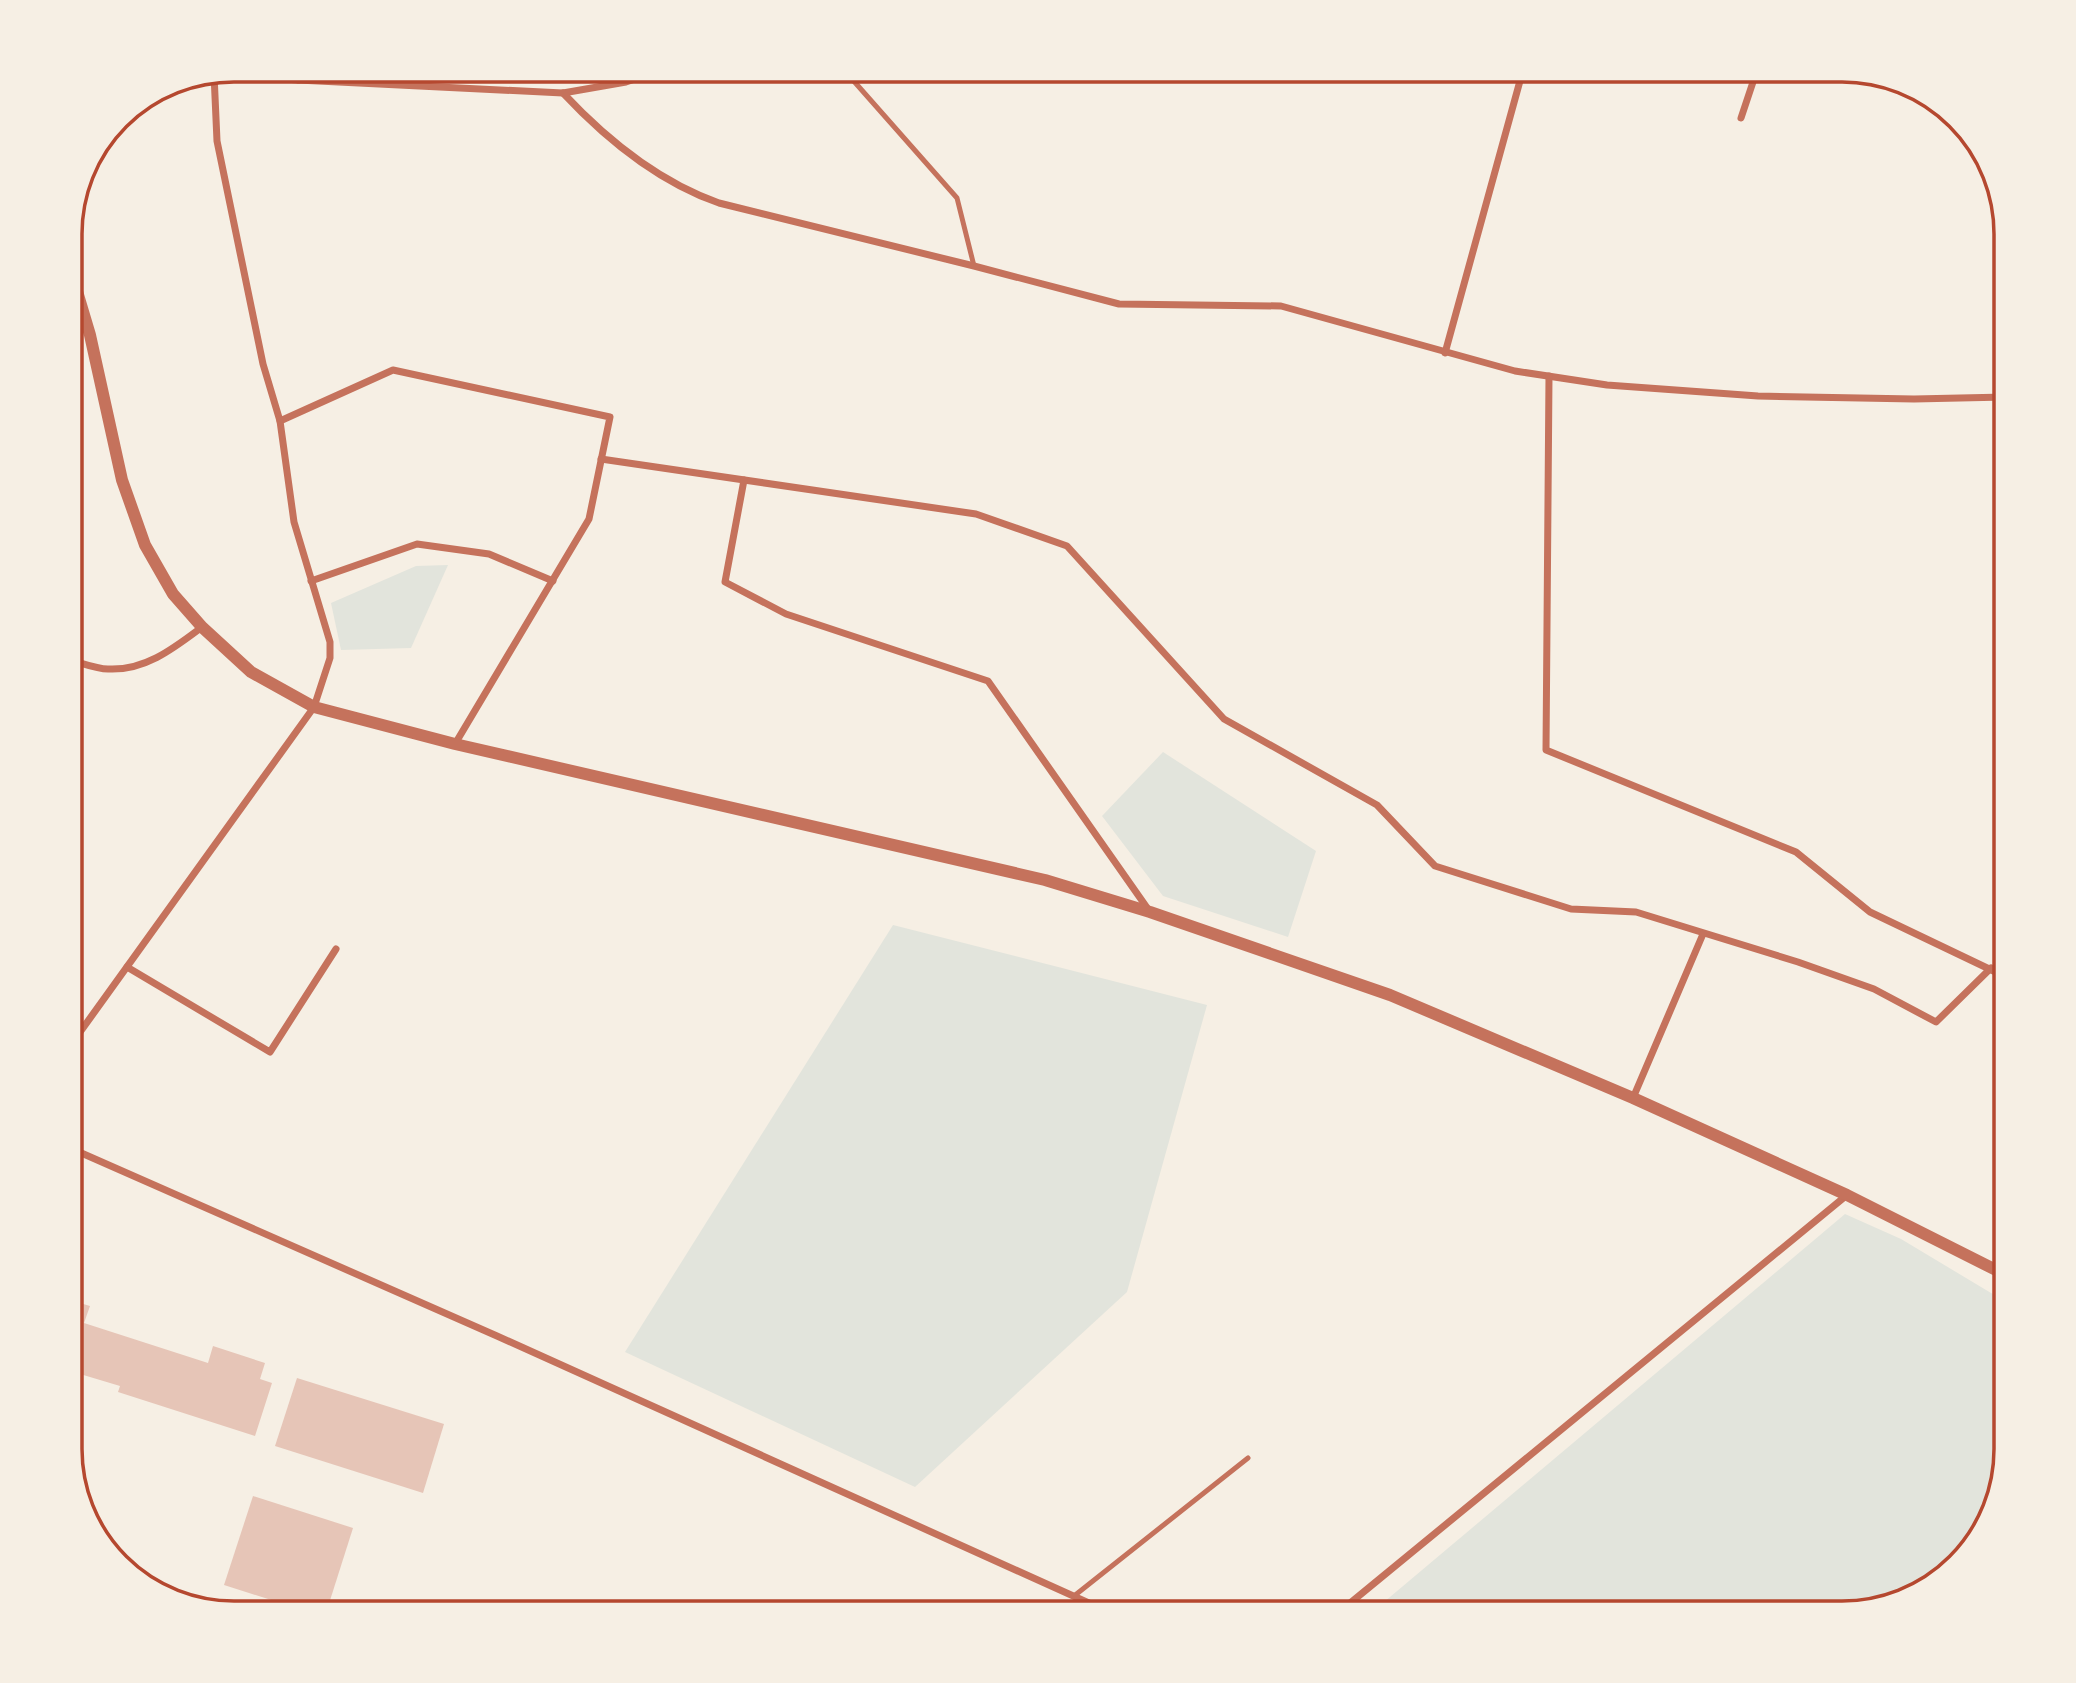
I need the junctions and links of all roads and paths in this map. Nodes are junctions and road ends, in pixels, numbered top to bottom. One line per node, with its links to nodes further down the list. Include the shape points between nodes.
1 (339, 82): 7 (street)
2 (626, 82): 7 (street)
3 (855, 82): 9 (lane, via 957,198)
4 (1519, 82): 11 (street)
5 (1753, 82): 8 (street)
6 (215, 84): 14 (street, via 217,141 263,364)
7 (563, 93): 9 (street, via 593,126 695,194)
8 (1741, 118)
9 (974, 266): 11 (street, via 1119,304 1281,306)
10 (83, 312): 19 (street, via 122,480 145,545 173,594)
11 (1445, 353): 12 (street)
12 (1549, 376): 13 (street, via 1758,396); 27 (street, via 1546,750 1796,852 1870,912)
13 (1994, 397)
14 (280, 421): 15 (street, via 393,370 610,417); 17 (street, via 294,522)
15 (601, 459): 16 (street); 18 (street, via 589,519)
16 (744, 480): 23 (street, via 725,582 786,614 988,681); 24 (street, via 976,514 1067,546 1224,719 1377,805 1435,866 1571,909 1636,912)
17 (311, 581): 18 (street, via 417,544 489,554); 21 (street, via 330,650)
18 (553, 582): 22 (street)
19 (202, 628): 20 (street, via 163,656 138,665 108,669); 21 (street, via 251,672)
20 (83, 663)
21 (314, 707): 22 (street); 26 (street)
22 (455, 744): 23 (street, via 1045,880)
23 (1150, 912): 30 (street, via 1390,995)
24 (1703, 934): 27 (street, via 1874,989 1936,1022); 30 (street)
25 (336, 949): 26 (street, via 270,1052)
26 (127, 967): 29 (street)
27 (1991, 968): 28 (street)
28 (1994, 970)
29 (83, 1028)
30 (1633, 1098): 32 (street)
31 (83, 1154): 35 (street)
32 (1847, 1195): 33 (street); 37 (street)
33 (1994, 1269)
34 (1248, 1458): 35 (lane)
35 (1074, 1596): 36 (street)
36 (1085, 1601)
37 (1353, 1601)

